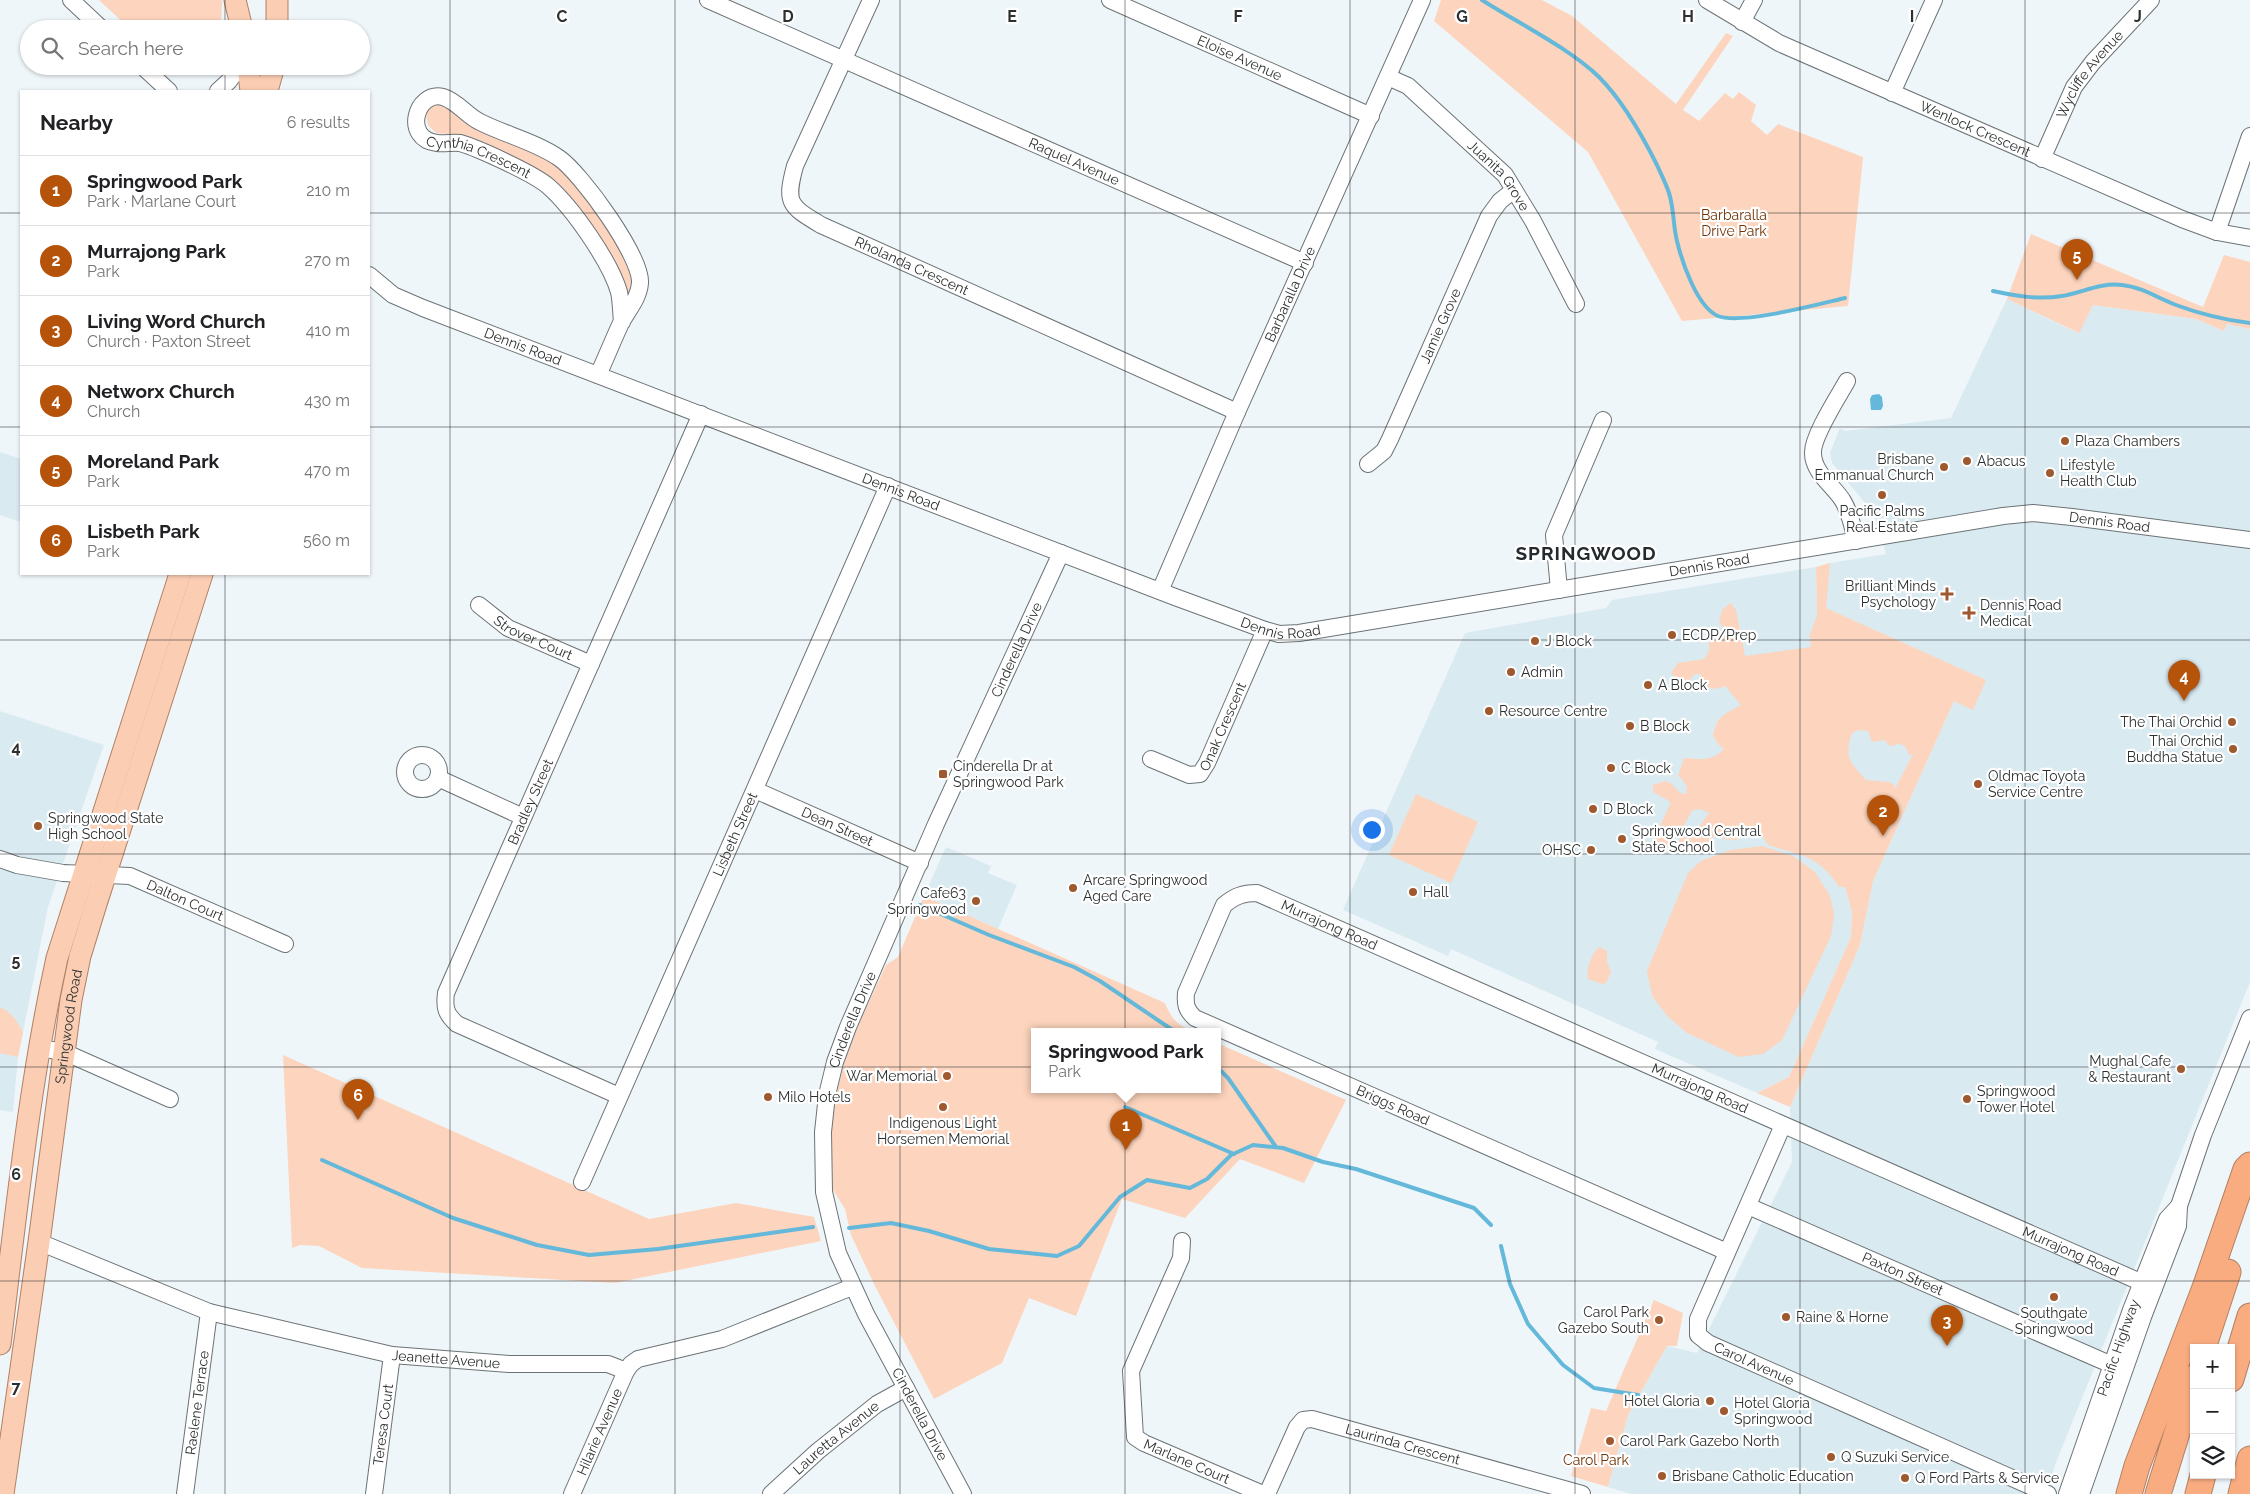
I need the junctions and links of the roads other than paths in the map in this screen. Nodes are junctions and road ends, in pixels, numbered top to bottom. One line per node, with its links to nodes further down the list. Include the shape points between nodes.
1 (71, 0): 12 (street)
2 (235, 0): 13 (main road)
3 (277, 0): 14 (main road)
4 (708, 0): 16 (street, Raquel Avenue)
5 (871, 0): 16 (street, Rholanda Crescent)
6 (1110, 0): 27 (street, Eloise Avenue)
7 (1422, 0): 21 (street, Barbaralla Drive)
8 (1707, 0): 15 (street, Wenlock Crescent)
9 (1754, 0): 15 (street)
10 (1934, 0): 26 (street)
11 (2151, 0): 29 (street, Wycliffe Avenue, via 2078,81)
12 (92, 20)
13 (240, 20)
14 (277, 20)
15 (1742, 22): 26 (street, Wenlock Crescent, via 1779,43)
16 (844, 60): 33 (street, Raquel Avenue); 39 (street, Rholanda Crescent, via 795,166 789,187 790,200 802,214 822,226)
17 (152, 75): 22 (street)
18 (233, 75): 23 (street)
19 (249, 75): 24 (main road)
20 (271, 75): 25 (main road)
21 (1388, 77): 27 (street, Barbaralla Drive); 30 (street, Juanita Grove, via 1408,86 1505,175)
22 (168, 90)
23 (219, 90)
24 (251, 90)
25 (267, 90)
26 (1892, 93): 29 (street, Wenlock Crescent)
27 (1371, 116): 33 (street, Barbaralla Drive)
28 (2250, 136): 31 (street)
29 (2042, 159): 31 (street, Wenlock Crescent)
30 (1514, 190): 35 (street, Juanita Grove); 42 (street, Jamie Grove, via 1489,216 1390,439 1384,451)
31 (2217, 232): 32 (street, Wenlock Crescent)
32 (2250, 238)
33 (1305, 263): 39 (street, Barbaralla Drive)
34 (370, 276): 37 (street, Dennis Road, via 392,295)
35 (1576, 304)
36 (622, 322): 36 (street, Cynthia Crescent, via 619,292 607,266 595,244 558,196 534,176 472,148 423,138 416,124 416,115 423,104 433,97 450,100 471,117 553,155 573,171 623,238 640,276 634,302); 37 (street, Cynthia Crescent)
37 (598, 375): 40 (street, Dennis Road)
38 (1847, 381): 45 (street, via 1815,440 1812,453 1815,466 1843,501)
39 (1237, 412): 50 (street, Barbaralla Drive)
40 (701, 414): 43 (street, Dennis Road); 53 (street, Bradley Street)
41 (1602, 420): 49 (street, via 1554,535)
42 (1368, 464)
43 (888, 486): 46 (street, Dennis Road); 56 (street, Lisbeth Street)
44 (2250, 540): 45 (street, Dennis Road, via 2033,513)
45 (1856, 541): 49 (street, Dennis Road)
46 (1061, 553): 50 (street, Dennis Road); 59 (street, Cinderella Drive)
47 (180, 575): 60 (main road, Springwood Road)
48 (202, 575): 61 (main road, Springwood Road)
49 (1559, 590): 52 (street, Dennis Road, via 1299,633 1279,634)
50 (1160, 591): 52 (street, Dennis Road)
51 (479, 605): 53 (street, Strover Court, via 508,628)
52 (1265, 630): 54 (street, Onak Crescent, via 1208,764 1200,774 1189,775)
53 (591, 664): 57 (street, Bradley Street)
54 (1151, 759)
55 (438, 778): 57 (street)
56 (756, 790): 59 (street, Dean Street); 69 (street, Lisbeth Street)
57 (523, 817): 69 (street, Bradley Street, via 446,993 446,1011 457,1024)
58 (0, 859): 60 (street, Dalton Court, via 17,865)
59 (920, 863): 80 (street, Cinderella Drive, via 848,1026 827,1095 823,1132 824,1192 838,1253)
60 (83, 874): 61 (street, Dalton Court); 67 (main road, Springwood Road, via 57,958)
61 (106, 875): 63 (street, Dalton Court, via 130,876); 68 (main road, Springwood Road, via 80,956)
62 (1244, 893): 65 (street, Briggs Road, via 1234,896 1224,905 1186,993 1188,1012); 71 (street, Murrajong Road, via 1257,893)
63 (285, 944)
64 (2250, 1018): 79 (street, Pacific Highway, via 2204,1135 2180,1206 2178,1226)
65 (1218, 1028)
66 (1221, 1029): 78 (street, Briggs Road)
67 (39, 1048): 68 (street); 83 (main road, Springwood Road)
68 (64, 1052): 70 (street); 77 (main road, Springwood Road)
69 (620, 1096): 73 (street, Lisbeth Street)
70 (170, 1098)
71 (1784, 1125): 75 (street, Carol Avenue); 79 (street, Murrajong Road)
72 (2250, 1165): 104 (highway)
73 (582, 1182)
74 (2250, 1202): 84 (highway)
75 (1748, 1206): 78 (street, Carol Avenue); 86 (street, Paxton Street)
76 (1182, 1241): 99 (street, Marlane Court, via 1182,1258 1131,1371 1134,1437)
77 (39, 1242): 81 (street, Jeanette Avenue); 93 (main road, Springwood Road)
78 (1728, 1252): 101 (street, Carol Avenue, via 1698,1319 1698,1335)
79 (2148, 1286): 86 (street, Pacific Highway); 103 (street, Pacific Highway)
80 (852, 1287): 88 (street, via 722,1339 638,1360); 89 (street, Cinderella Drive)
81 (209, 1312): 85 (street, Jeanette Avenue); 94 (street, Raelene Terrace)
82 (2250, 1316): 87 (highway)
83 (0, 1344)
84 (2204, 1344)
85 (392, 1355): 88 (street, Jeanette Avenue, via 509,1364 608,1364); 95 (street, Teresa Court)
86 (2112, 1365): 102 (street, Pacific Highway)
87 (2235, 1366)
88 (626, 1371): 96 (street, Hilarie Avenue)
89 (906, 1388): 97 (street, Lauretta Avenue, via 877,1404); 98 (street, Cinderella Drive)
90 (2191, 1389): 105 (highway)
91 (2250, 1459): 107 (highway)
92 (2202, 1479): 106 (highway)
93 (3, 1494)
94 (185, 1494)
95 (374, 1494)
96 (572, 1494)
97 (771, 1494)
98 (964, 1494)
99 (1265, 1494): 100 (street, Laurinda Crescent, via 1297,1427 1303,1420 1312,1419)
100 (1582, 1494)
101 (2048, 1494)
102 (2067, 1494)
103 (2081, 1494)
104 (2129, 1494)
105 (2158, 1494)
106 (2198, 1494)
107 (2241, 1494)

